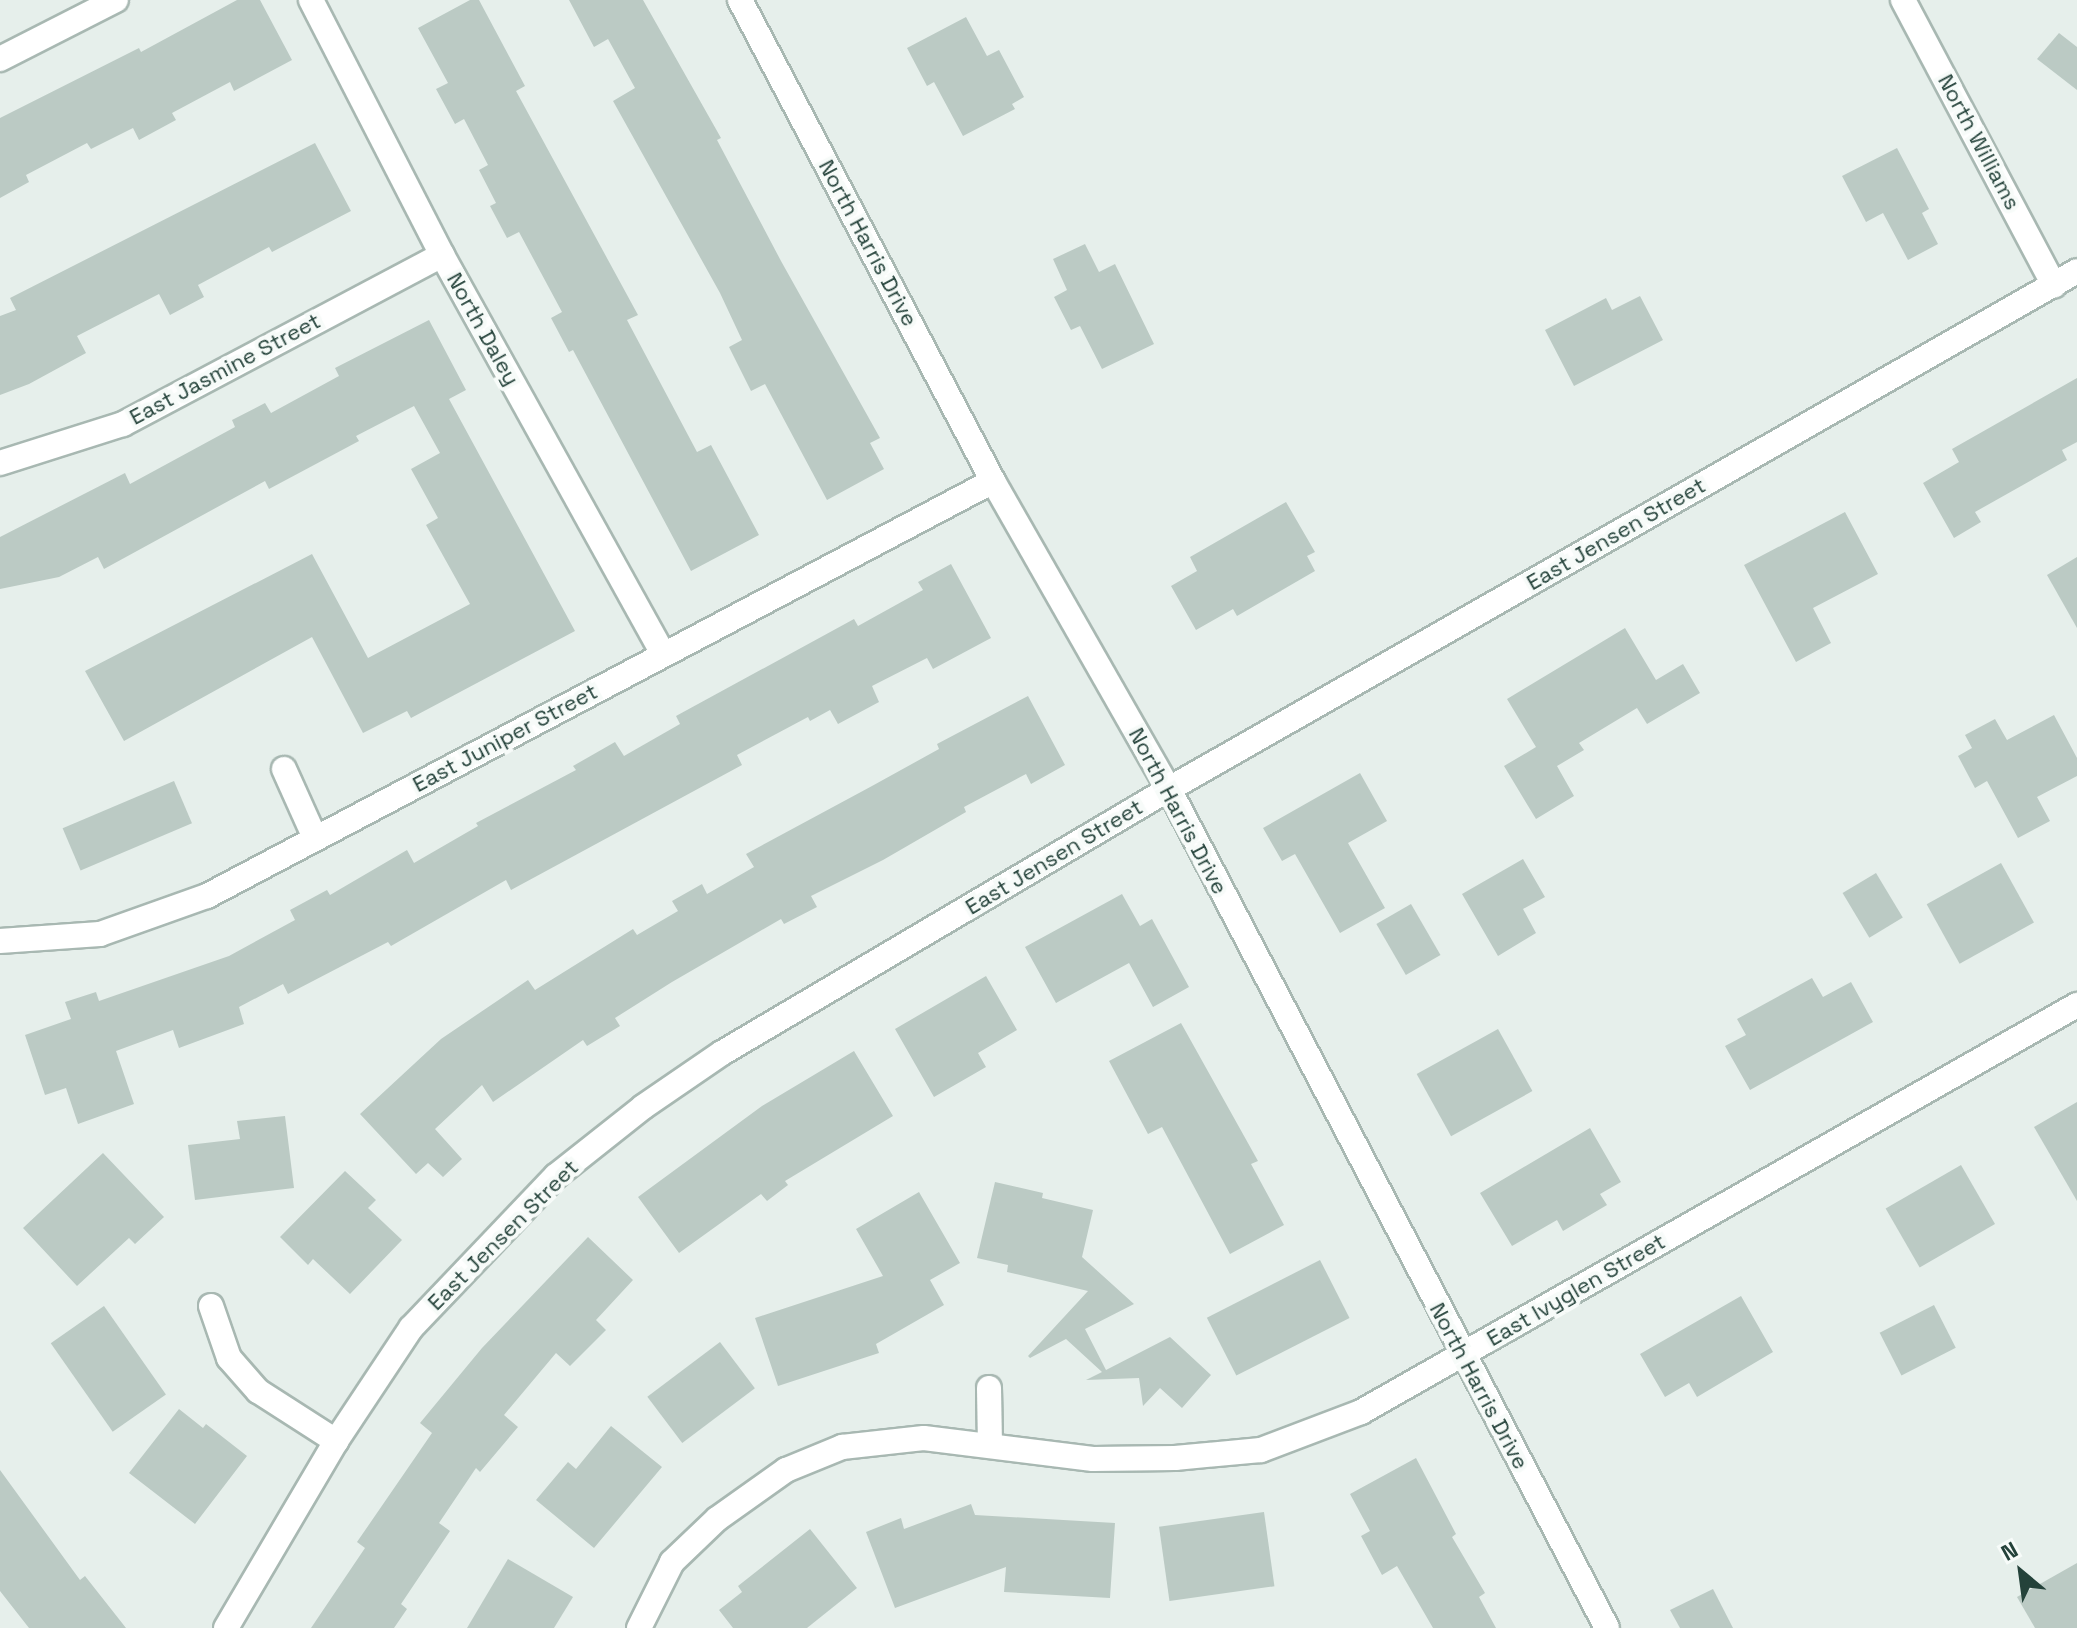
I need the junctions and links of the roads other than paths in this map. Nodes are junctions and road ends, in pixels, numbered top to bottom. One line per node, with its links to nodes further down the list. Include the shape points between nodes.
1 (116, 0): 5 (street)
2 (311, 0): 6 (street, North Daley)
3 (740, 0): 10 (street, North Harris Drive)
4 (1903, 0): 8 (street, North Williams)
5 (0, 59)
6 (442, 255): 9 (street, East Jasmine Street, via 123,424); 11 (street, North Daley)
7 (2077, 271): 8 (street, East Jensen Street)
8 (2054, 285): 13 (street, East Jensen Street)
9 (0, 463)
10 (993, 481): 11 (street, East Juniper Street); 13 (street, North Harris Drive)
11 (663, 654): 14 (street, East Juniper Street)
12 (284, 769): 14 (street)
13 (1169, 789): 18 (street, North Harris Drive); 20 (street, East Jensen Street, via 722,1053 643,1107 556,1176 411,1328)
14 (315, 838): 15 (street, East Juniper Street, via 207,896 100,934)
15 (0, 941)
16 (2077, 1005): 18 (street, East Ivyglen Street)
17 (211, 1306): 20 (street, via 229,1358 258,1391)
18 (1462, 1355): 21 (street, East Ivyglen Street, via 1361,1412 1261,1450 1093,1459); 24 (street, North Harris Drive)
19 (989, 1388): 21 (street)
20 (336, 1441): 22 (street, East Jensen Street)
21 (990, 1445): 23 (street, East Ivyglen Street, via 924,1438 842,1447 786,1470 717,1519 672,1562)
22 (226, 1628)
23 (639, 1628)
24 (1607, 1628)

